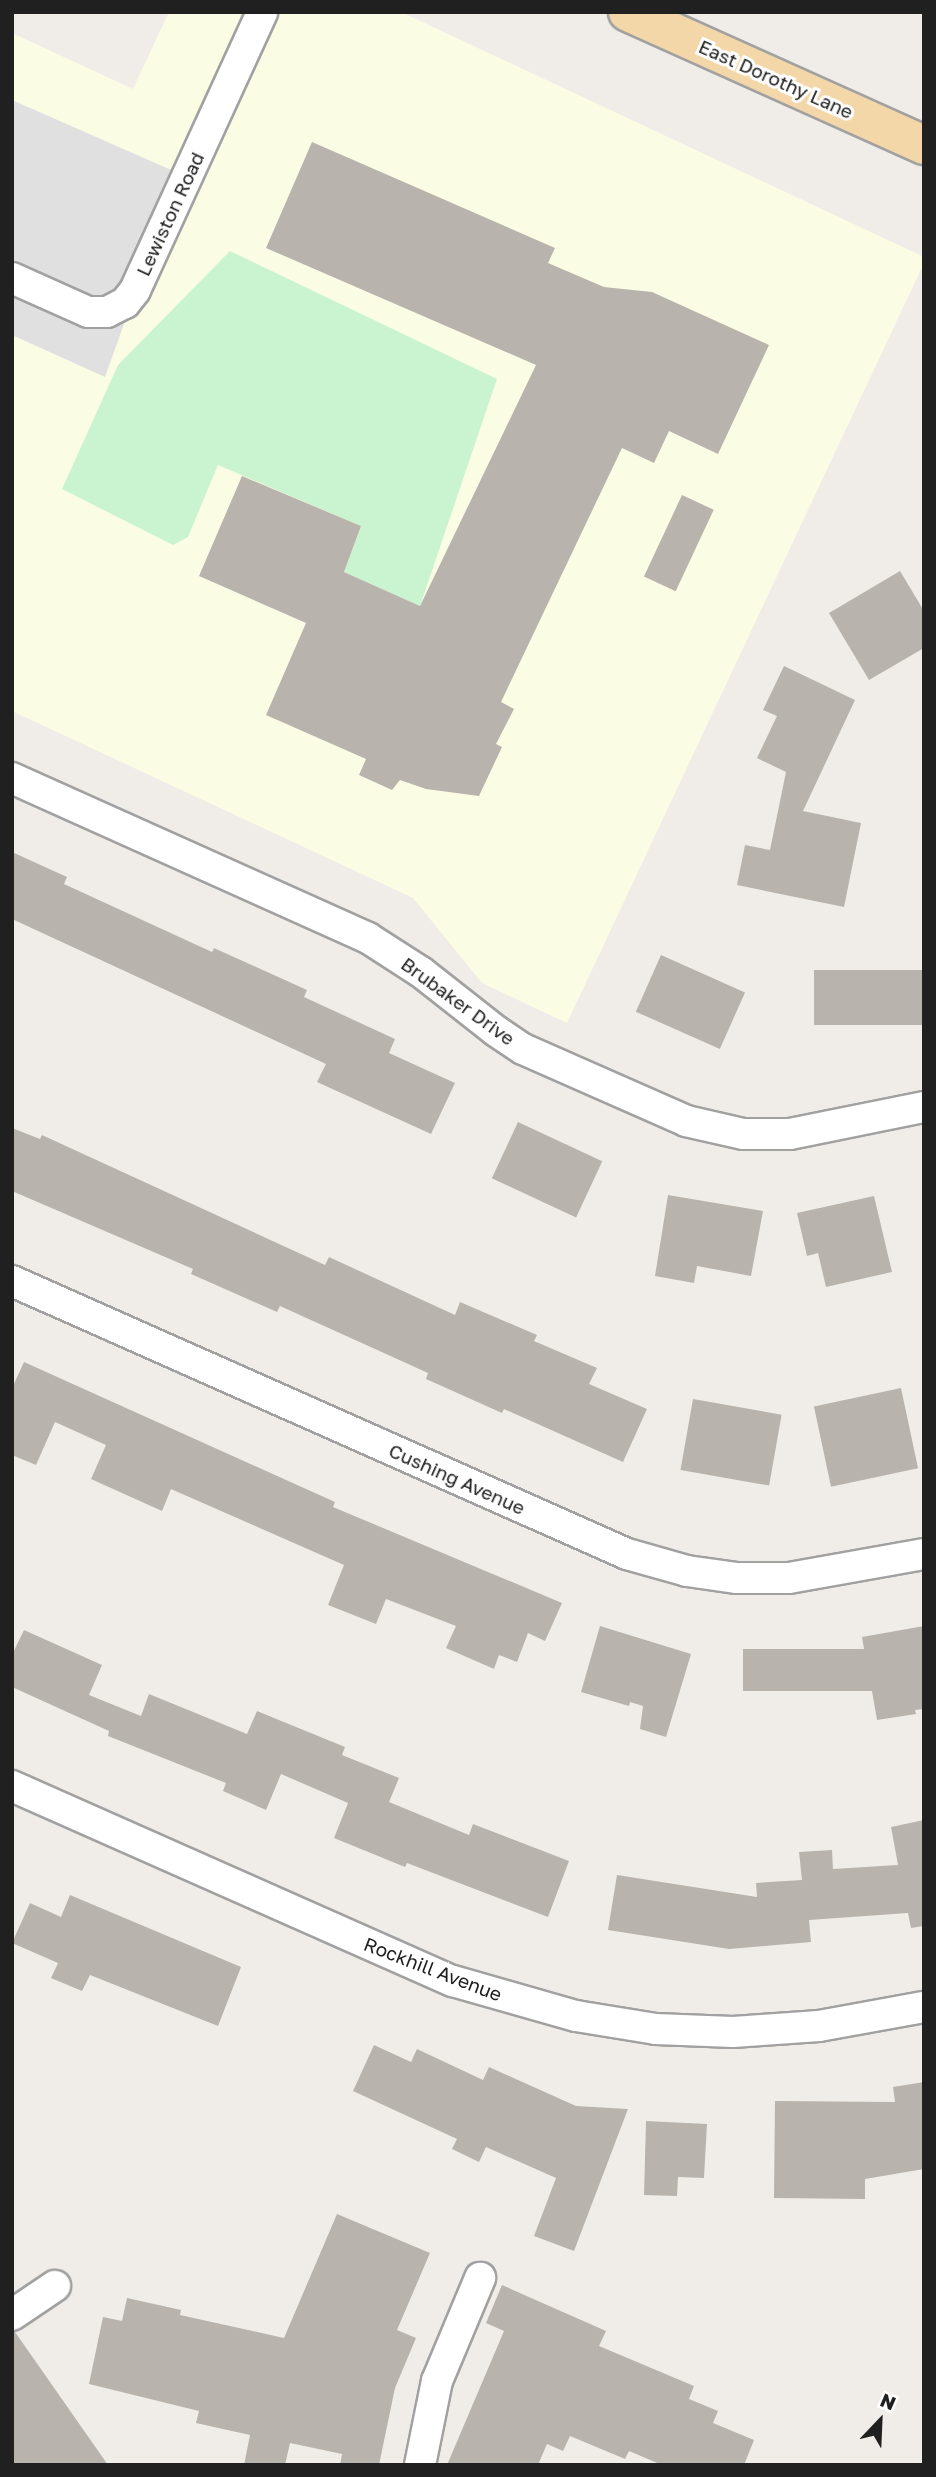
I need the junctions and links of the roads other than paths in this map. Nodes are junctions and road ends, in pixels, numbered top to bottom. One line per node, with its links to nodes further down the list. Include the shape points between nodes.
1 (628, 12): 3 (main road, East Dorothy Lane)
2 (261, 14): 4 (street, Lewiston Road, via 135,290 125,303 107,312 88,312)
3 (924, 145)
4 (12, 278)
5 (12, 778): 6 (street, Brubaker Drive, via 368,938 523,1049 686,1121 743,1134 790,1134)
6 (924, 1107)
7 (12, 1281): 8 (street, Cushing Avenue, via 627,1554 687,1571 736,1578 789,1578)
8 (924, 1554)
9 (12, 1786): 10 (street, Rockhill Avenue, via 453,1981 576,2016 656,2029 733,2032 819,2026)
10 (924, 2007)
11 (480, 2278): 14 (street, via 437,2381)
12 (55, 2287): 13 (street)
13 (12, 2315)
14 (420, 2465)

